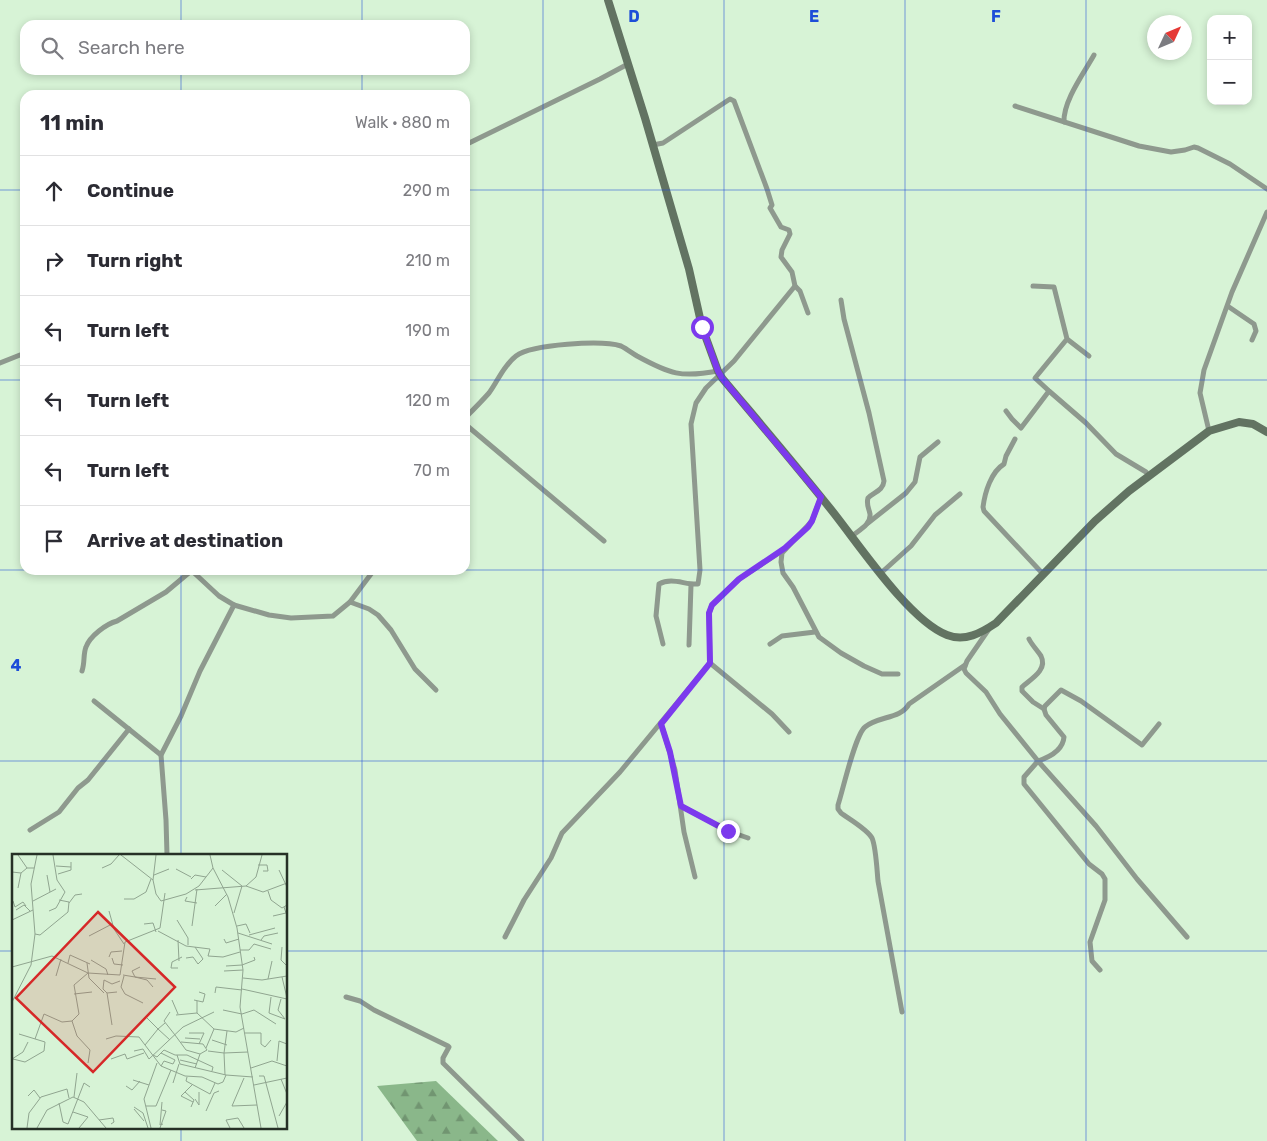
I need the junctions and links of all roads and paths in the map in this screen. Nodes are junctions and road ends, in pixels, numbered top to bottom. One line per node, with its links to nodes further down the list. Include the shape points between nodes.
1 (608, 0): 3 (street)
2 (1094, 55): 5 (street, via 1070,98)
3 (628, 64): 6 (street); 7 (street)
4 (1015, 106): 5 (street)
5 (1064, 122): 8 (street, via 1139,146 1171,152 1198,148 1230,164)
6 (470, 143)
7 (653, 145): 10 (street, via 663,143 730,100 734,101 767,189 770,208 780,227 789,230 781,257 792,272); 18 (street, via 689,269 702,327)
8 (1267, 189)
9 (1267, 212): 23 (street, via 1232,292 1204,370 1200,393)
10 (795, 286): 14 (street); 18 (street, via 734,361)
11 (1033, 286): 19 (street, via 1054,287 1067,339 1034,378)
12 (841, 300): 30 (street, via 884,481 879,492 868,498)
13 (1229, 307): 15 (street, via 1254,324 1256,331)
14 (808, 313)
15 (1252, 340)
16 (20, 355): 17 (street)
17 (0, 363)
18 (719, 373): 21 (street, via 684,375 665,370 621,346 609,344 542,346 514,357); 29 (street); 39 (street, via 696,403 691,424 700,561 698,584)
19 (1048, 390)
20 (1006, 411): 27 (street, via 1021,428 1049,391 1116,454)
21 (470, 413)
22 (470, 428): 32 (street)
23 (1209, 431): 24 (street, via 1239,422 1253,424); 35 (street, via 1116,502)
24 (1267, 432)
25 (1015, 439): 35 (street, via 1004,464 993,476 983,507)
26 (938, 442): 30 (street, via 920,458 915,482 906,493)
27 (1146, 472)
28 (960, 494): 34 (street, via 935,515 911,546)
29 (821, 497): 31 (street); 33 (street, via 812,521)
30 (868, 524): 31 (street)
31 (852, 536): 34 (street)
32 (604, 541)
33 (785, 548): 43 (street, via 781,570); 48 (street, via 739,579 712,605 709,613)
34 (881, 573): 42 (street, via 917,614 946,634 972,636)
35 (1043, 574): 42 (street)
36 (185, 575): 50 (street, via 166,592 108,624 91,639 86,647)
37 (196, 575): 41 (street)
38 (370, 575): 40 (street)
39 (691, 585): 45 (street, via 677,581 659,584 656,616); 47 (street)
40 (350, 602): 41 (street, via 333,616 291,618); 52 (street, via 378,615 416,669)
41 (234, 605): 59 (street)
42 (991, 627): 49 (street)
43 (815, 632): 46 (street, via 782,636); 51 (street, via 836,650 864,666 882,674)
44 (1028, 639): 54 (street, via 1043,664 1042,670 1022,687 1022,691)
45 (663, 644)
46 (770, 644)
47 (689, 646)
48 (710, 663): 55 (street); 58 (street)
49 (965, 665): 60 (street, via 966,673 986,692); 70 (street, via 909,704 906,710 865,726 854,749 838,805 841,813 872,838)
50 (82, 671)
51 (898, 674)
52 (436, 690)
53 (94, 701): 57 (street)
54 (1044, 709): 56 (street, via 1061,690 1142,745); 60 (street, via 1064,740 1055,752)
55 (661, 724): 61 (street); 66 (street, via 562,833)
56 (1159, 724)
57 (129, 729): 59 (street); 62 (street, via 59,812)
58 (790, 732)
59 (161, 755): 64 (street)
60 (1038, 761): 67 (street); 68 (street, via 1024,777 1024,784 1105,879 1105,900 1090,942 1092,961)
61 (681, 806): 63 (street); 65 (street)
62 (30, 830)
63 (748, 838)
64 (167, 854)
65 (695, 877)
66 (505, 937)
67 (1187, 937)
68 (1100, 970)
69 (346, 997): 71 (street, via 448,1046 443,1063)
70 (902, 1012)
71 (522, 1141)

